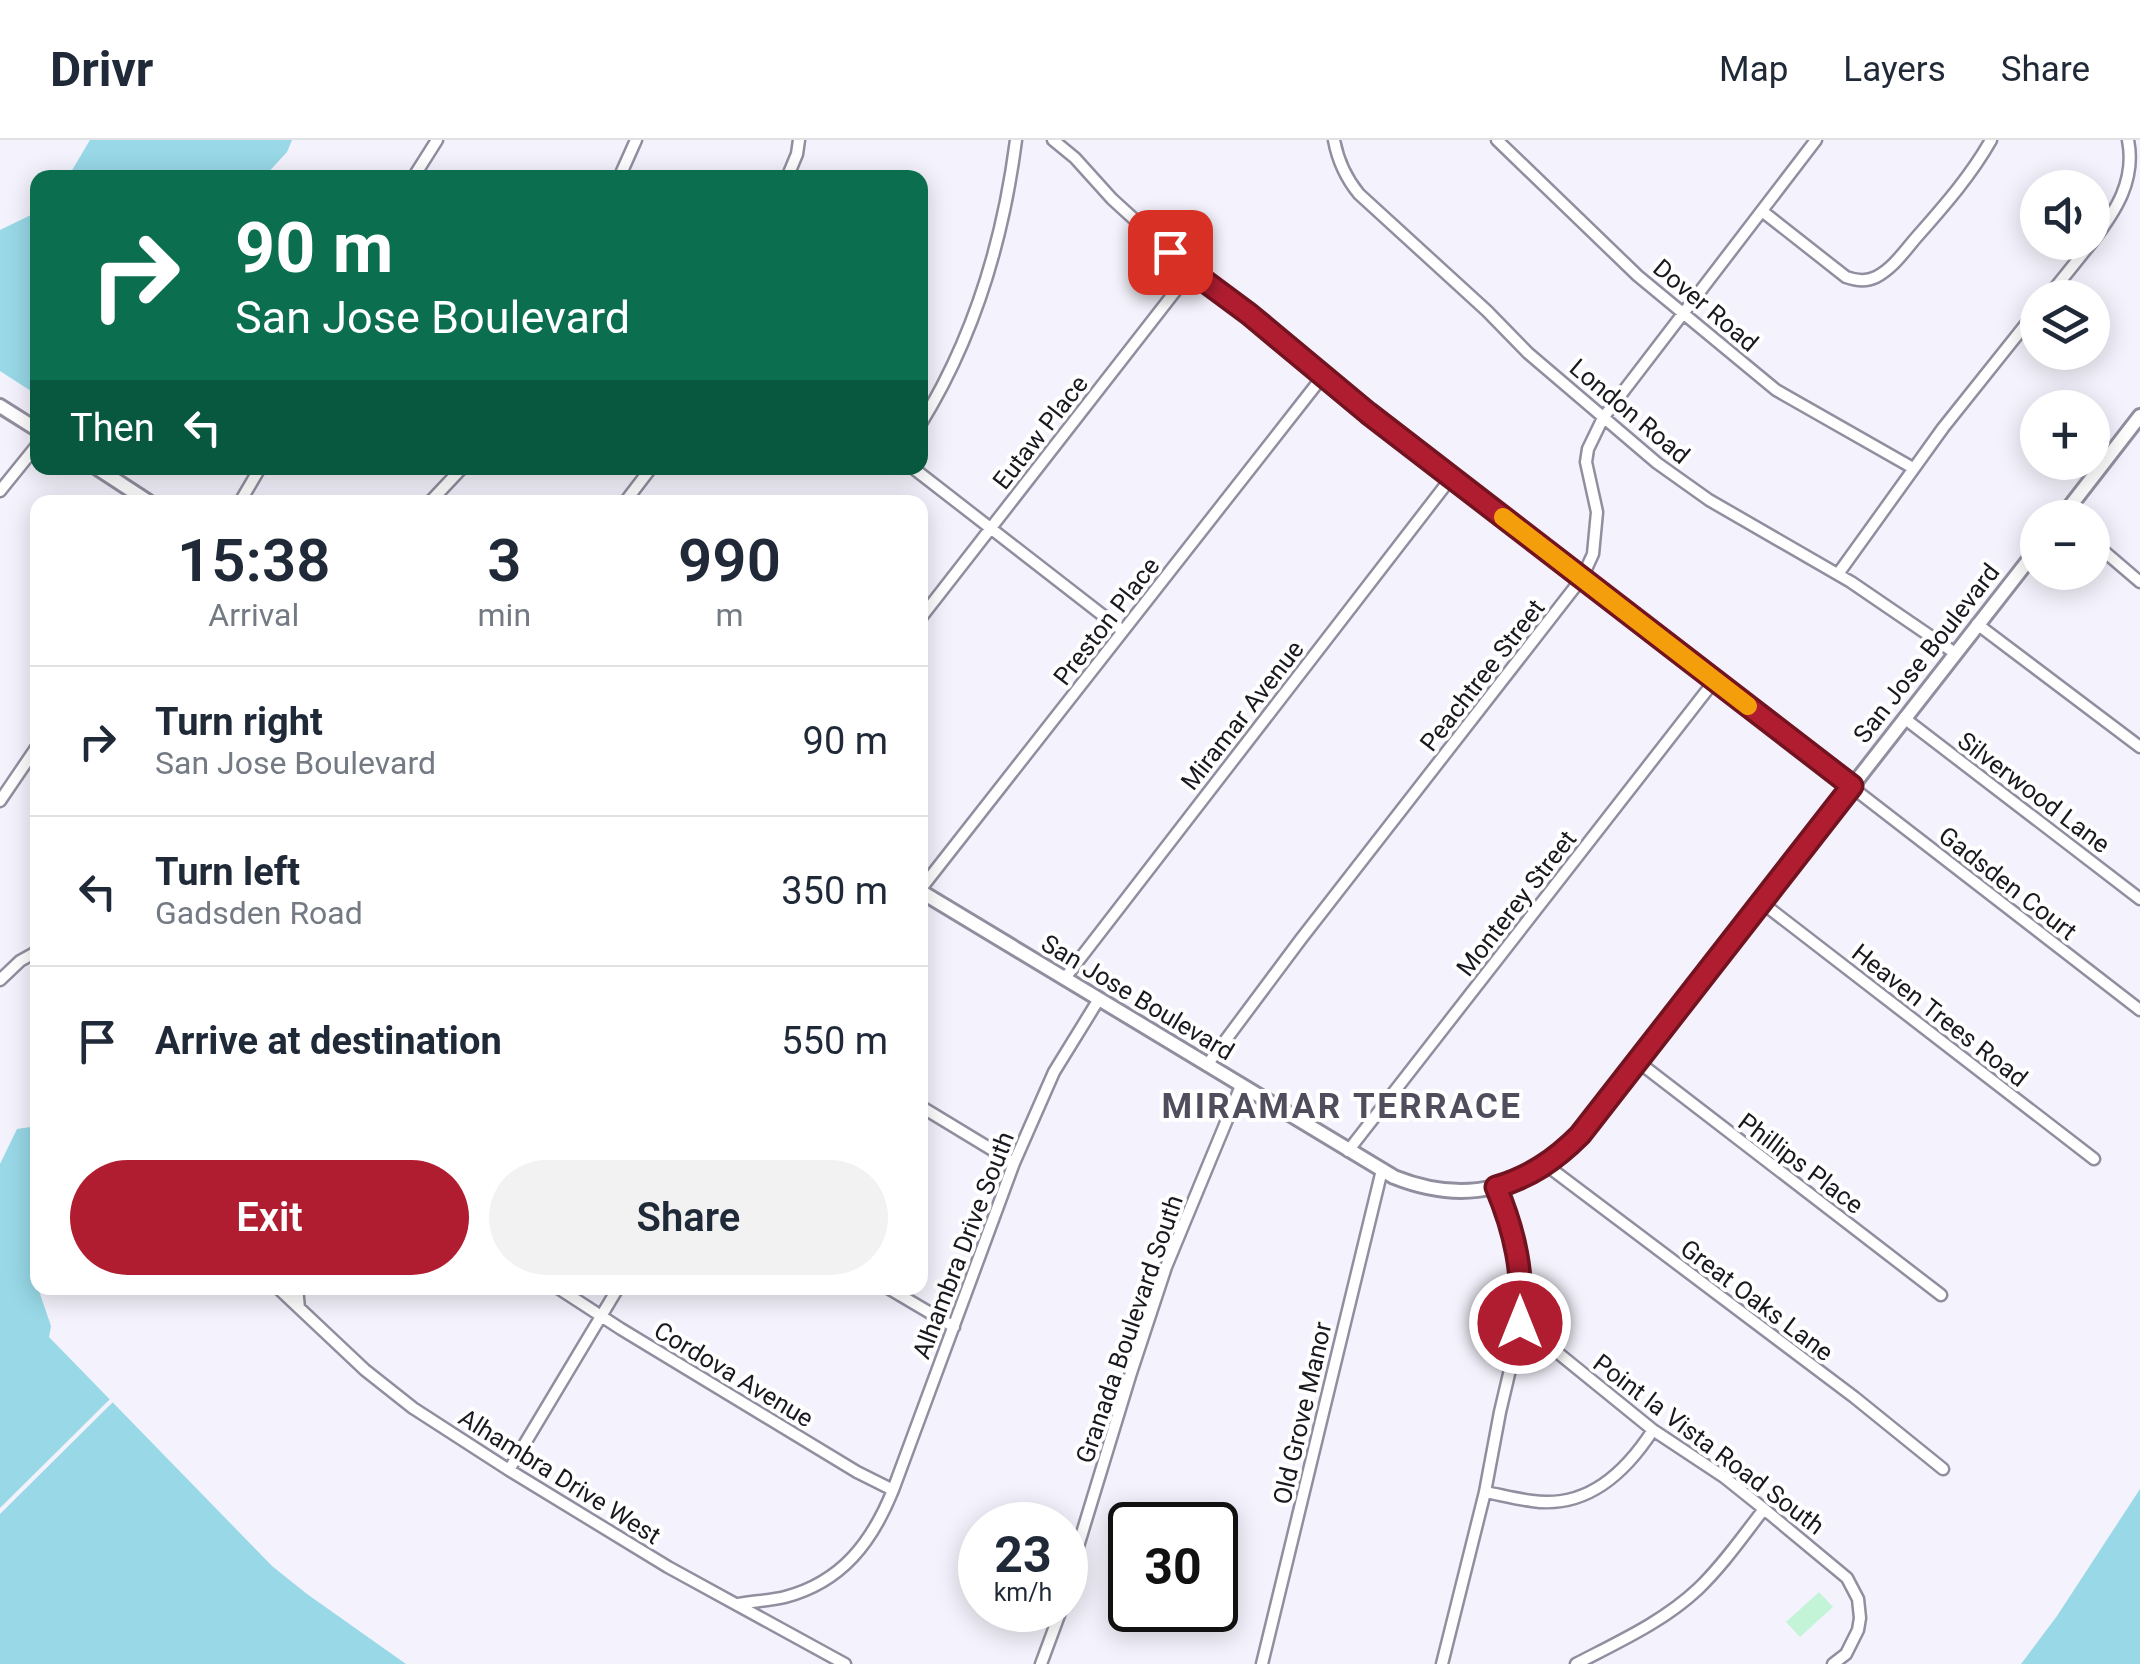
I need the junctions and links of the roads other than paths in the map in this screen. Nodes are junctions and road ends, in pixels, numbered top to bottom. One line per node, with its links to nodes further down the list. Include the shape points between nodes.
1 (437, 140): 11 (street)
2 (636, 140): 12 (street)
3 (799, 140): 13 (street)
4 (1016, 140): 23 (street, via 1001,230 981,296)
5 (1053, 140): 17 (street, Gadsden Court)
6 (1334, 140): 25 (street, London Road, via 1339,164 1359,194)
7 (1497, 140): 19 (street, Dover Road)
8 (1816, 140): 14 (street, Peachtree Street)
9 (1990, 140): 14 (street, via 1964,184 1873,279 1846,277)
10 (2128, 140): 15 (street, via 2125,190)
11 (418, 170)
12 (623, 170)
13 (790, 170)
14 (1762, 211): 19 (street, Peachtree Street)
15 (2110, 218)
16 (2078, 260): 18 (street)
17 (1191, 271): 21 (street, Gadsden Court); 39 (street, Eutaw Place)
18 (2061, 280)
19 (1684, 314): 25 (street, Peachtree Street); 28 (street, Dover Road, via 1776,390)
20 (2020, 333): 28 (street)
21 (1323, 376): 33 (street, Gadsden Court); 47 (street, Preston Place)
22 (0, 406): 26 (street)
23 (928, 410)
24 (2140, 416): 38 (street)
25 (1604, 418): 42 (street, London Road, via 1708,500); 43 (street, Peachtree Street, via 1586,462 1597,512 1593,554)
26 (30, 425)
27 (30, 454): 34 (street)
28 (1914, 468): 42 (street)
29 (107, 475): 35 (street)
30 (455, 475): 36 (street)
31 (646, 475): 37 (street)
32 (921, 475): 39 (street)
33 (1451, 478): 43 (street, Gadsden Court); 60 (street, Miramar Avenue)
34 (0, 491)
35 (138, 495)
36 (437, 495)
37 (630, 495)
38 (2075, 500)
39 (991, 527): 45 (street, Eutaw Place); 47 (street)
40 (2110, 556): 44 (street)
41 (2020, 570): 46 (street, San Jose Boulevard)
42 (1838, 574): 48 (street, London Road)
43 (1582, 578): 49 (street, Gadsden Court); 65 (street, Peachtree Street)
44 (2140, 582)
45 (928, 608)
46 (1977, 624): 48 (street, San Jose Boulevard); 51 (street)
47 (1123, 632): 55 (street, Preston Place)
48 (1954, 654): 50 (street, San Jose Boulevard)
49 (1715, 680): 53 (street, Gadsden Court); 68 (street, Monterey Street)
50 (1904, 718): 53 (street, San Jose Boulevard); 57 (street, Silverwood Lane)
51 (2140, 747)
52 (30, 757): 54 (street)
53 (1852, 786): 58 (street, San Jose Boulevard); 63 (street, Gadsden Court)
54 (0, 802)
55 (928, 880)
56 (928, 895): 60 (street, San Jose Boulevard)
57 (2140, 898)
58 (1761, 902): 64 (street, San Jose Boulevard); 69 (street, Heaven Trees Road)
59 (30, 955): 61 (street)
60 (1065, 978): 62 (street, San Jose Boulevard)
61 (0, 980)
62 (1099, 999): 65 (street, San Jose Boulevard); 70 (street, Alhambra Drive South, via 1054,1072)
63 (2140, 1010)
64 (1637, 1061): 71 (street, San Jose Boulevard, via 1580,1135); 79 (street, Phillips Place)
65 (1207, 1065): 66 (street, San Jose Boulevard)
66 (1241, 1086): 68 (street, San Jose Boulevard); 90 (street, Granada Boulevard South, via 1166,1267)
67 (928, 1111): 70 (street)
68 (1348, 1152): 72 (street, San Jose Boulevard)
69 (2094, 1159)
70 (1014, 1162): 83 (street, Alhambra Drive South)
71 (1546, 1165): 73 (street, San Jose Boulevard); 85 (street, Great Oaks Lane)
72 (1382, 1170): 73 (street, San Jose Boulevard, via 1431,1188); 95 (street, Old Grove Manor)
73 (1496, 1187): 82 (street, via 1520,1262)
74 (285, 1295): 80 (street, Alhambra Drive West)
75 (298, 1295): 80 (street)
76 (569, 1295): 81 (street, Cordova Avenue)
77 (614, 1295): 81 (street)
78 (900, 1295): 83 (street)
79 (1941, 1295)
80 (299, 1309): 86 (street, Alhambra Drive West, via 400,1398)
81 (601, 1315): 86 (street); 87 (street, Cordova Avenue)
82 (1520, 1323): 84 (street, Point la Vista Road South); 88 (street)
83 (954, 1328): 87 (street, Alhambra Drive South)
84 (1652, 1430): 88 (street, via 1621,1472 1579,1497 1545,1502); 89 (street, Point la Vista Road South)
85 (1944, 1468)
86 (509, 1470): 91 (street, Alhambra Drive West)
87 (893, 1490): 91 (street, Alhambra Drive South, via 874,1533 829,1577 789,1596)
88 (1485, 1492): 96 (street)
89 (1764, 1509): 97 (street, via 1723,1561 1669,1612); 98 (street, Point la Vista Road South, via 1854,1588 1858,1630)
90 (1088, 1514)
91 (738, 1604): 93 (street, Alhambra Drive West)
92 (1053, 1632): 94 (street)
93 (845, 1664)
94 (1041, 1664)
95 (1262, 1664)
96 (1442, 1664)
97 (1576, 1664)
98 (1833, 1664)

